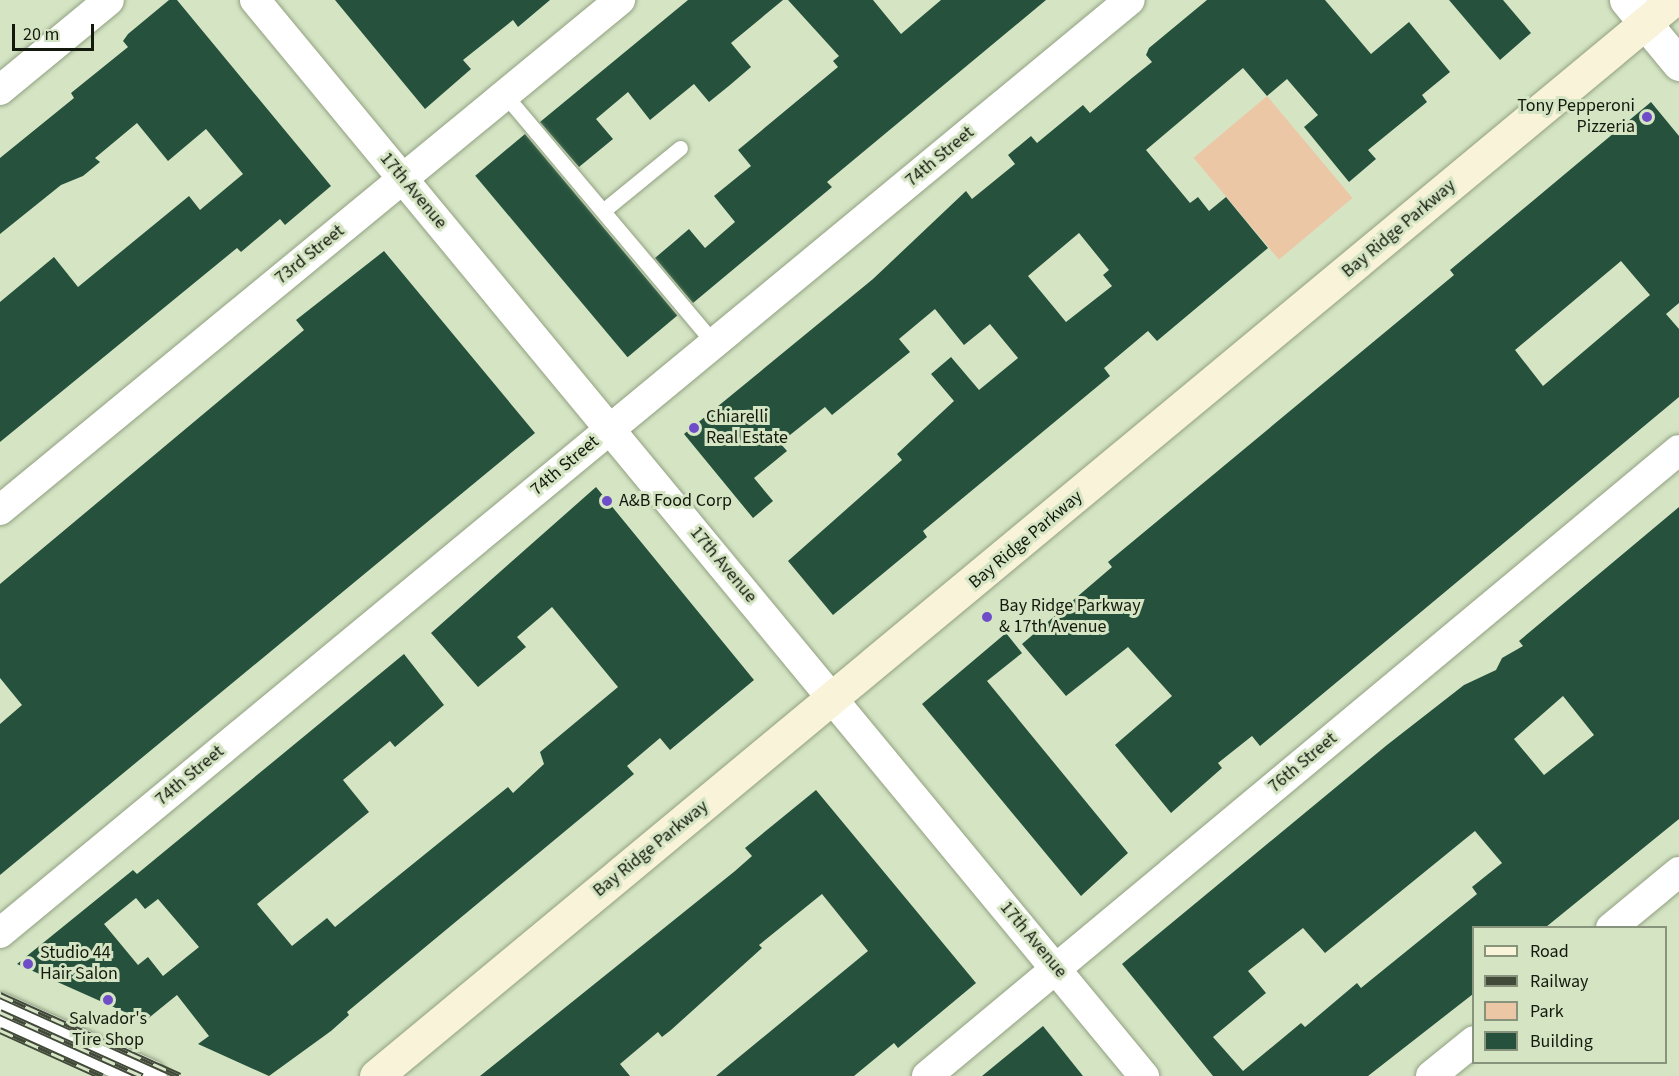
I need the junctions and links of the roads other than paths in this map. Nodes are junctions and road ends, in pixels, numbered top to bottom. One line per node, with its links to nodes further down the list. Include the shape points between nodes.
1 (109, 0): 8 (street)
2 (255, 0): 11 (street, 17th Avenue)
3 (620, 0): 9 (street, 73rd Street)
4 (1130, 0): 13 (street, 74th Street)
5 (1673, 0): 6 (main road, Bay Ridge Parkway)
6 (1635, 11): 7 (street); 17 (main road, Bay Ridge Parkway)
7 (1679, 64)
8 (0, 90)
9 (505, 95): 11 (street, 73rd Street); 12 (lane)
10 (680, 147): 12 (lane)
11 (403, 179): 14 (street, 17th Avenue); 16 (street, 73rd Street)
12 (604, 210): 13 (lane)
13 (714, 343): 14 (street, 74th Street)
14 (610, 429): 17 (street, 17th Avenue); 20 (street, 74th Street)
15 (1679, 450): 21 (street, 76th Street)
16 (0, 510)
17 (833, 699): 21 (street, 17th Avenue); 25 (main road, Bay Ridge Parkway)
18 (1679, 872): 19 (street)
19 (1612, 926)
20 (0, 933)
21 (1057, 969): 26 (street, 76th Street); 27 (street, 17th Avenue)
22 (0, 1009): 24 (street)
23 (1472, 1042): 28 (street)
24 (150, 1076)
25 (376, 1076)
26 (928, 1076)
27 (1144, 1076)
28 (1431, 1076)

